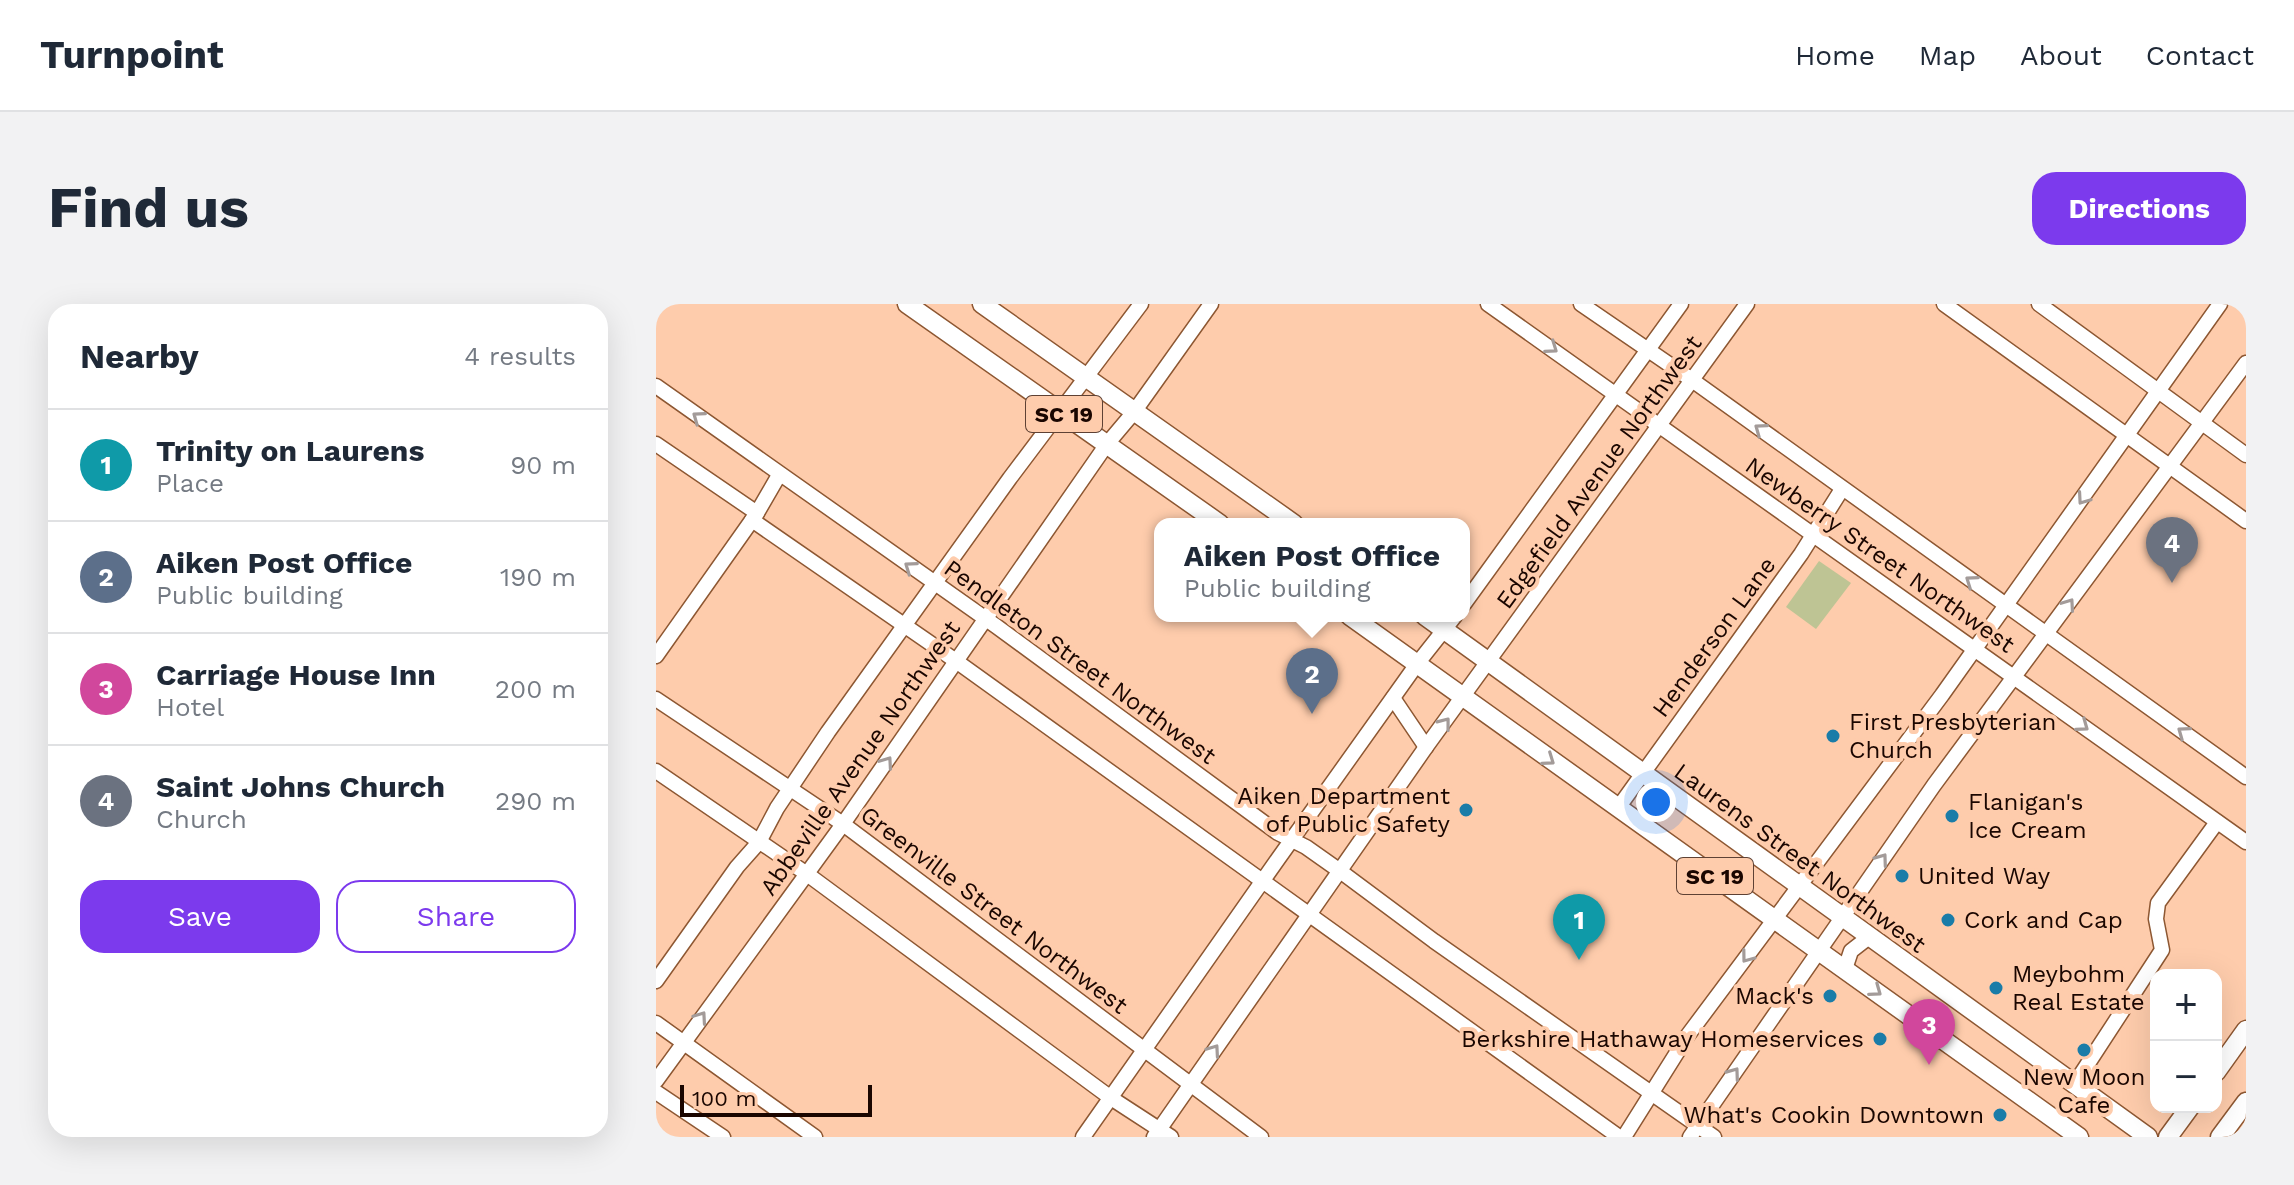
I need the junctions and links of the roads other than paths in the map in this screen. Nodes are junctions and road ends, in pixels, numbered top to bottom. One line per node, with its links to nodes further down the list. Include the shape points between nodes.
1 (907, 304): 19 (main road, SC 19)
2 (982, 304): 14 (main road, SC 19)
3 (1141, 304): 14 (street, Abbeville Avenue Northwest)
4 (1211, 304): 20 (street, Abbeville Avenue Northwest)
5 (1488, 304): 18 (street, Newberry Street Northwest, one-way to 18)
6 (1581, 304): 12 (street, Newberry Street Northwest)
7 (1681, 304): 12 (street, Edgefield Avenue Northwest)
8 (1747, 304): 15 (street, Edgefield Avenue Northwest)
9 (1944, 304): 23 (street)
10 (2039, 304): 17 (street)
11 (2220, 304): 17 (street)
12 (1646, 350): 15 (street, Newberry Street Northwest); 18 (street, Edgefield Avenue Northwest)
13 (2246, 363): 21 (street)
14 (1086, 379): 19 (street, Abbeville Avenue Northwest); 20 (main road, SC 19)
15 (1692, 380): 22 (street, Edgefield Avenue Northwest); 29 (street, Newberry Street Northwest, one-way to 15)
16 (656, 386): 28 (street, Pendleton Street Northwest, one-way to 16)
17 (2160, 390): 21 (street); 23 (street)
18 (1616, 393): 22 (street, Newberry Street Northwest); 36 (street, Edgefield Avenue Northwest)
19 (1061, 412): 25 (main road, SC 19); 35 (street, Abbeville Avenue Northwest)
20 (1134, 412): 25 (street, Abbeville Avenue Northwest); 32 (main road, SC 19)
21 (2202, 422): 26 (street); 27 (street)
22 (1660, 426): 34 (street, Newberry Street Northwest); 46 (street, Edgefield Avenue Northwest)
23 (2126, 435): 27 (street); 37 (street, one-way to 37)
24 (656, 444): 30 (street)
25 (1107, 444): 31 (main road, SC 19); 38 (street, Abbeville Avenue Northwest)
26 (2246, 455)
27 (2169, 465): 33 (street); 42 (street, one-way to 27)
28 (779, 475): 30 (street); 35 (street, Pendleton Street Northwest, one-way to 28)
29 (1842, 489): 34 (street, Henderson Lane); 37 (street, Newberry Street Northwest, one-way to 29)
30 (755, 517): 41 (street); 44 (street)
31 (1212, 518)
32 (1286, 518)
33 (2246, 521)
34 (1813, 537): 43 (street, Newberry Street Northwest); 54 (street, Henderson Lane)
35 (935, 584): 38 (street, Pendleton Street Northwest); 41 (street, Abbeville Avenue Northwest)
36 (1470, 596)
37 (2006, 604): 42 (street, Newberry Street Northwest); 43 (street)
38 (985, 619): 45 (street, Abbeville Avenue Northwest); 60 (street, Pendleton Street Northwest)
39 (1358, 622): 47 (main road, SC 19)
40 (1449, 623): 46 (main road, Laurens Street Northwest / SC 19); 47 (street)
41 (905, 627): 45 (street); 56 (street, Abbeville Avenue Northwest)
42 (2047, 634): 48 (street); 55 (street, Newberry Street Northwest, one-way to 42)
43 (1974, 649): 48 (street, Newberry Street Northwest); 66 (street)
44 (656, 656)
45 (956, 661): 59 (street, Abbeville Avenue Northwest, one-way to 45); 65 (street)
46 (1488, 663): 50 (street, Edgefield Avenue Northwest); 54 (main road, Laurens Street Northwest / SC 19)
47 (1417, 664): 49 (street); 50 (main road, SC 19)
48 (2014, 677): 58 (street, Newberry Street Northwest, one-way to 58); 68 (street, one-way to 48)
49 (1393, 698): 52 (street); 60 (street)
50 (1464, 698): 52 (street, Edgefield Avenue Northwest, one-way to 50); 57 (main road, SC 19, one-way to 57)
51 (656, 699): 56 (street, Greenville Street Northwest)
52 (1426, 747): 63 (street, Edgefield Avenue Northwest)
53 (656, 771): 61 (street)
54 (1642, 774): 57 (street, Henderson Lane); 66 (main road, Laurens Street Northwest / SC 19)
55 (2246, 777)
56 (790, 789): 59 (street, Greenville Street Northwest); 61 (street, Abbeville Avenue Northwest)
57 (1618, 808): 69 (main road, SC 19)
58 (2217, 822): 62 (street, Newberry Street Northwest); 81 (street, via 2158,903 2162,950)
59 (843, 824): 64 (street, Abbeville Avenue Northwest); 77 (street, Greenville Street Northwest)
60 (1292, 840): 63 (street, Pendleton Street Northwest); 65 (street)
61 (759, 842): 64 (street); 73 (street, Abbeville Avenue Northwest)
62 (2246, 842)
63 (1340, 871): 67 (street, Edgefield Avenue Northwest); 83 (street, Pendleton Street Northwest)
64 (807, 874): 76 (street, Abbeville Avenue Northwest, one-way to 64); 84 (street)
65 (1263, 882): 67 (street); 77 (street)
66 (1801, 885): 68 (main road, Laurens Street Northwest / SC 19); 69 (street)
67 (1310, 915): 80 (street, Edgefield Avenue Northwest, one-way to 67); 94 (street)
68 (1842, 917): 70 (main road, Laurens Street Northwest / SC 19); 71 (street)
69 (1775, 919): 71 (main road, SC 19); 83 (street, one-way to 83, via 1688,1035)
70 (1869, 937): 72 (street, via 1851,951); 81 (main road, Laurens Street Northwest / SC 19)
71 (1820, 951): 72 (main road, SC 19); 87 (street, one-way to 71)
72 (1845, 969): 97 (main road, SC 19, one-way to 97)
73 (656, 981)
74 (656, 1023): 76 (street)
75 (2246, 1030): 78 (main road)
76 (683, 1044): 79 (street, Abbeville Avenue Northwest); 91 (street)
77 (1144, 1050): 80 (street, Greenville Street Northwest); 84 (street)
78 (2222, 1064)
79 (656, 1081)
80 (1190, 1085): 88 (street, Edgefield Avenue Northwest); 93 (street, Greenville Street Northwest)
81 (2074, 1085): 89 (main road, Laurens Street Northwest / SC 19)
82 (656, 1092): 90 (street)
83 (1653, 1093): 87 (street, Pendleton Street Northwest); 94 (street)
84 (1111, 1098): 88 (street); 92 (street)
85 (2246, 1102): 99 (main road)
86 (2186, 1113): 98 (main road)
87 (1699, 1124): 95 (street); 96 (street, Pendleton Street Northwest)
88 (1161, 1134)
89 (2140, 1135)
90 (723, 1137)
91 (815, 1137)
92 (1083, 1137)
93 (1261, 1137)
94 (1622, 1137)
95 (1690, 1137)
96 (1714, 1137)
97 (2079, 1137)
98 (2168, 1137)
99 (2220, 1137)

